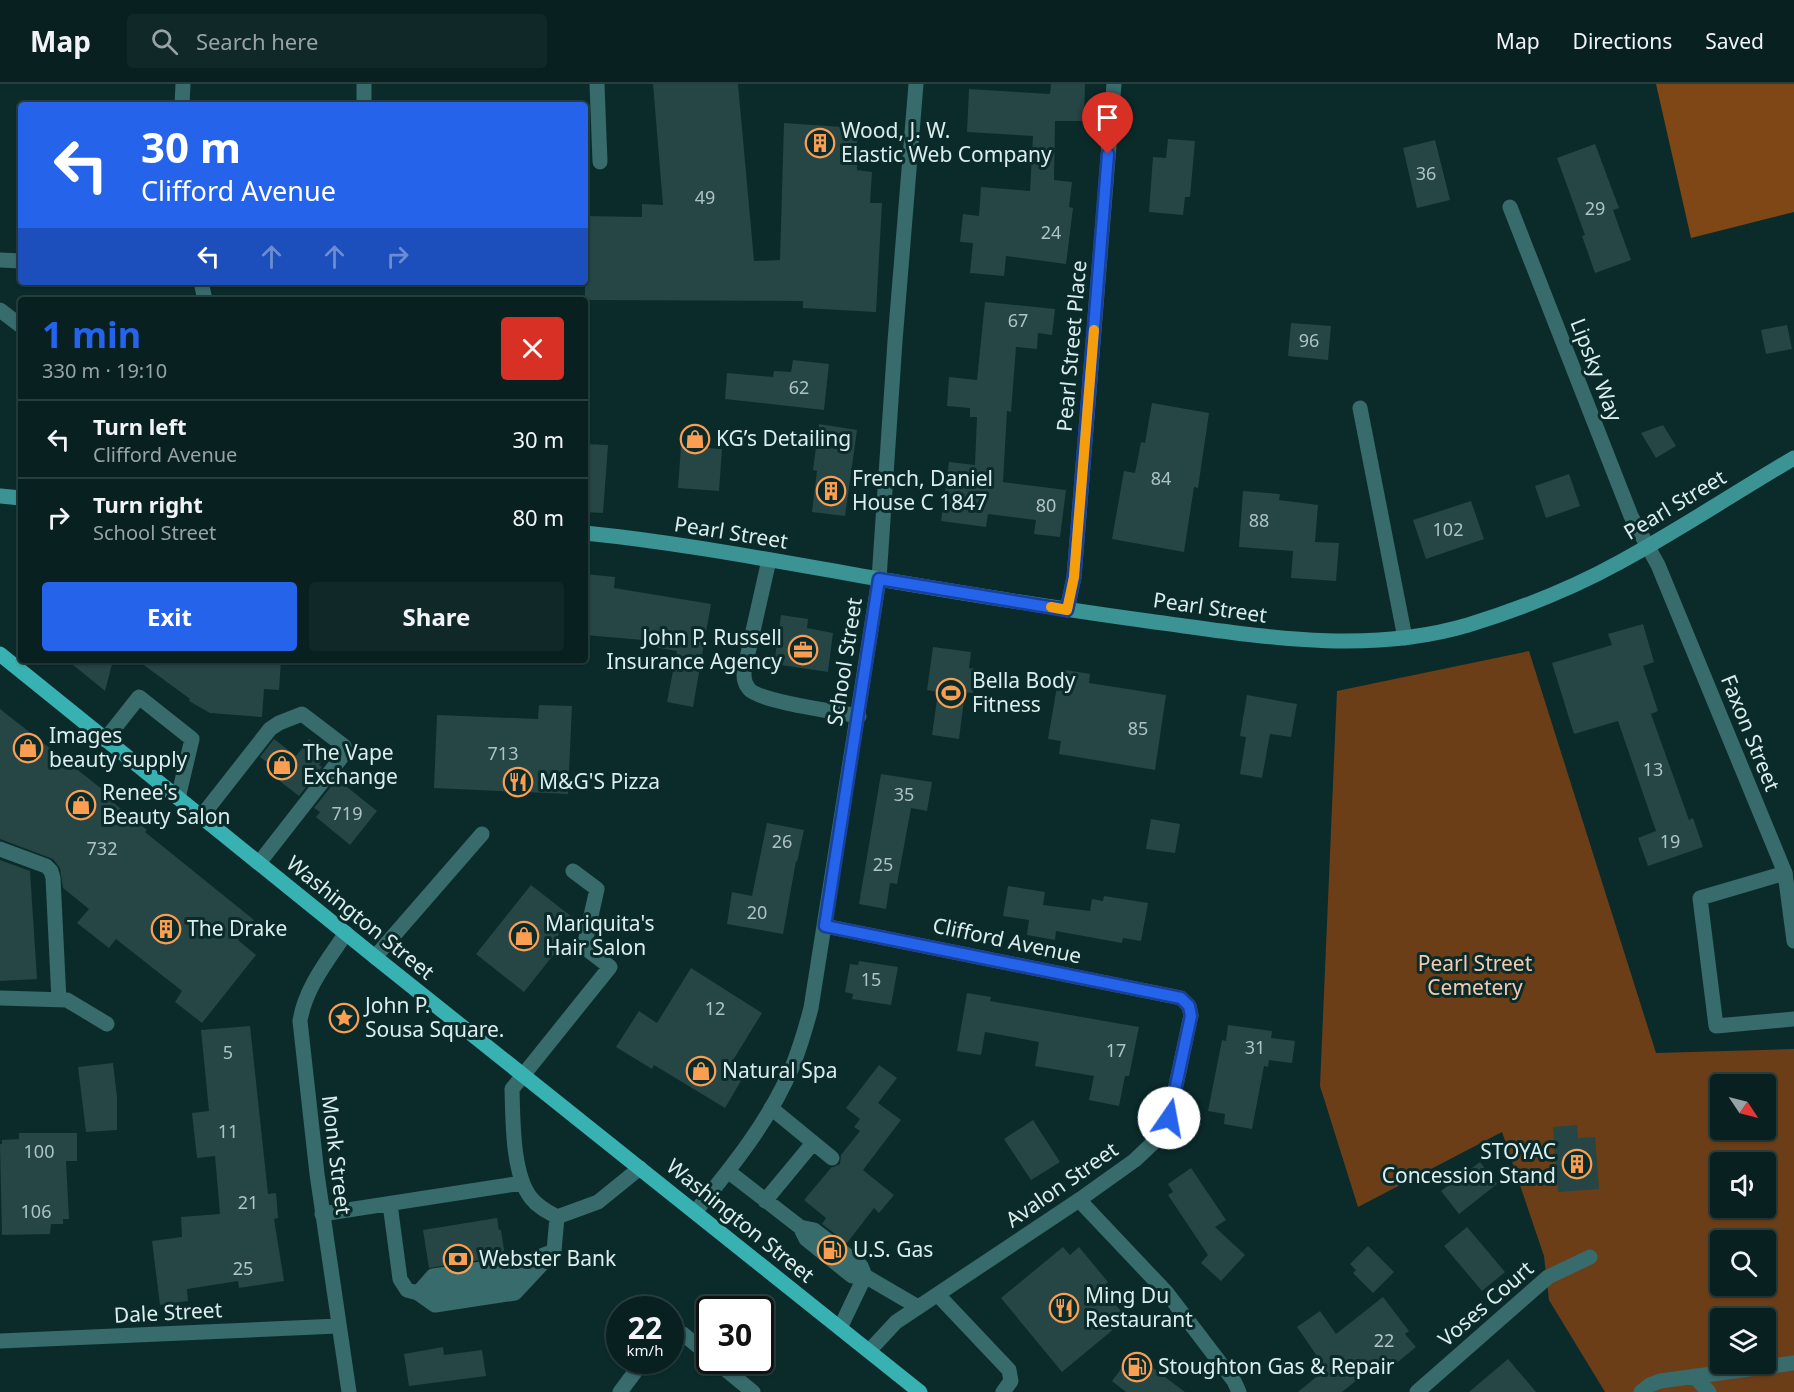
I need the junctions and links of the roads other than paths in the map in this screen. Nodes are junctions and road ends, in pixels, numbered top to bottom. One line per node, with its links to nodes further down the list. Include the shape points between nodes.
1 (183, 84): 6 (street)
2 (364, 84): 7 (street)
3 (597, 84): 8 (street)
4 (916, 84): 21 (street, School Street)
5 (1114, 84): 22 (street, Pearl Street Place, via 1074,577)
6 (182, 102)
7 (364, 102)
8 (600, 162)
9 (1510, 207): 19 (street, Lipsky Way, via 1631,516)
10 (0, 260): 11 (street)
11 (18, 261)
12 (0, 310): 13 (street)
13 (18, 324)
14 (1360, 408): 23 (street)
15 (1794, 458): 19 (main road, Pearl Street)
16 (0, 496): 17 (main road)
17 (18, 498)
18 (588, 533): 20 (main road, Pearl Street)
19 (1647, 547): 23 (main road, Pearl Street, via 1522,606 1467,625); 33 (street, Faxon Street, via 1658,565)
20 (769, 560): 21 (main road, Pearl Street); 25 (street, via 744,682 750,690 767,698)
21 (879, 579): 22 (main road, Pearl Street); 25 (street, School Street)
22 (1067, 610): 23 (main road, Pearl Street, via 1320,642)
23 (1405, 638)
24 (0, 654): 26 (main road, Washington Street)
25 (859, 716): 34 (street, School Street)
26 (105, 740): 27 (main road, Washington Street); 27 (street, via 139,697 192,739)
27 (178, 798): 28 (main road, Washington Street)
28 (201, 817): 31 (main road, Washington Street); 31 (street, via 270,729 279,723 302,714 344,746 341,758)
29 (482, 834): 37 (street)
30 (0, 849): 40 (street, via 51,871)
31 (259, 863): 35 (main road, Washington Street)
32 (573, 871): 43 (street, via 597,889 584,947 610,967)
33 (1785, 873): 36 (street, Faxon Street); 41 (street, via 1700,898 1716,1026)
34 (825, 926): 39 (street, Clifford Avenue); 44 (street, School Street, via 803,1036 793,1066)
35 (346, 933): 37 (main road, Washington Street); 54 (street, Monk Street, via 311,988 300,1021)
36 (1794, 941)
37 (375, 957): 43 (main road, Washington Street)
38 (0, 998): 40 (street)
39 (1181, 998): 50 (street, Avalon Street, via 1189,1006 1191,1016 1169,1118 1146,1150)
40 (58, 1000): 42 (street, via 67,1000)
41 (1794, 1019)
42 (107, 1024)
43 (522, 1074): 47 (main road, Washington Street); 49 (street, via 512,1089)
44 (771, 1108): 45 (street); 48 (street, School Street)
45 (813, 1143): 46 (street); 51 (street)
46 (832, 1158)
47 (640, 1168): 53 (main road, Washington Street); 55 (street, via 598,1202)
48 (729, 1172): 51 (street); 53 (street, School Street)
49 (522, 1183): 52 (street); 55 (street, via 540,1208)
50 (1079, 1200): 60 (street, Avalon Street); 77 (street, via 1167,1293)
51 (765, 1201): 58 (street, via 800,1227 806,1239 852,1276)
52 (390, 1204): 54 (street); 59 (street, via 400,1279 407,1290)
53 (695, 1212): 63 (main road, Washington Street)
54 (322, 1214): 62 (street, Monk Street)
55 (557, 1217): 56 (street)
56 (554, 1251): 59 (street, via 523,1263 432,1276); 59 (street, via 515,1293 435,1305)
57 (1590, 1257): 78 (street, Voses Court, via 1548,1276)
58 (865, 1276): 61 (street); 63 (street)
59 (418, 1293)
60 (938, 1294): 61 (street, Avalon Street); 76 (street, via 1009,1370 1011,1381)
61 (918, 1307): 67 (street, Avalon Street, via 896,1322)
62 (338, 1326): 65 (street, Dale Street); 72 (street, Monk Street)
63 (840, 1328): 67 (main road, Washington Street)
64 (684, 1335): 66 (street)
65 (0, 1341)
66 (696, 1345)
67 (869, 1351): 75 (main road, Washington Street)
68 (1791, 1367): 71 (street)
69 (634, 1374): 73 (street)
70 (731, 1374): 74 (street)
71 (1694, 1376): 79 (street, via 1660,1381); 80 (street)
72 (349, 1392)
73 (620, 1392)
74 (753, 1392)
75 (920, 1392)
76 (1003, 1392)
77 (1239, 1392)
78 (1417, 1392)
79 (1641, 1392)
80 (1709, 1392)

